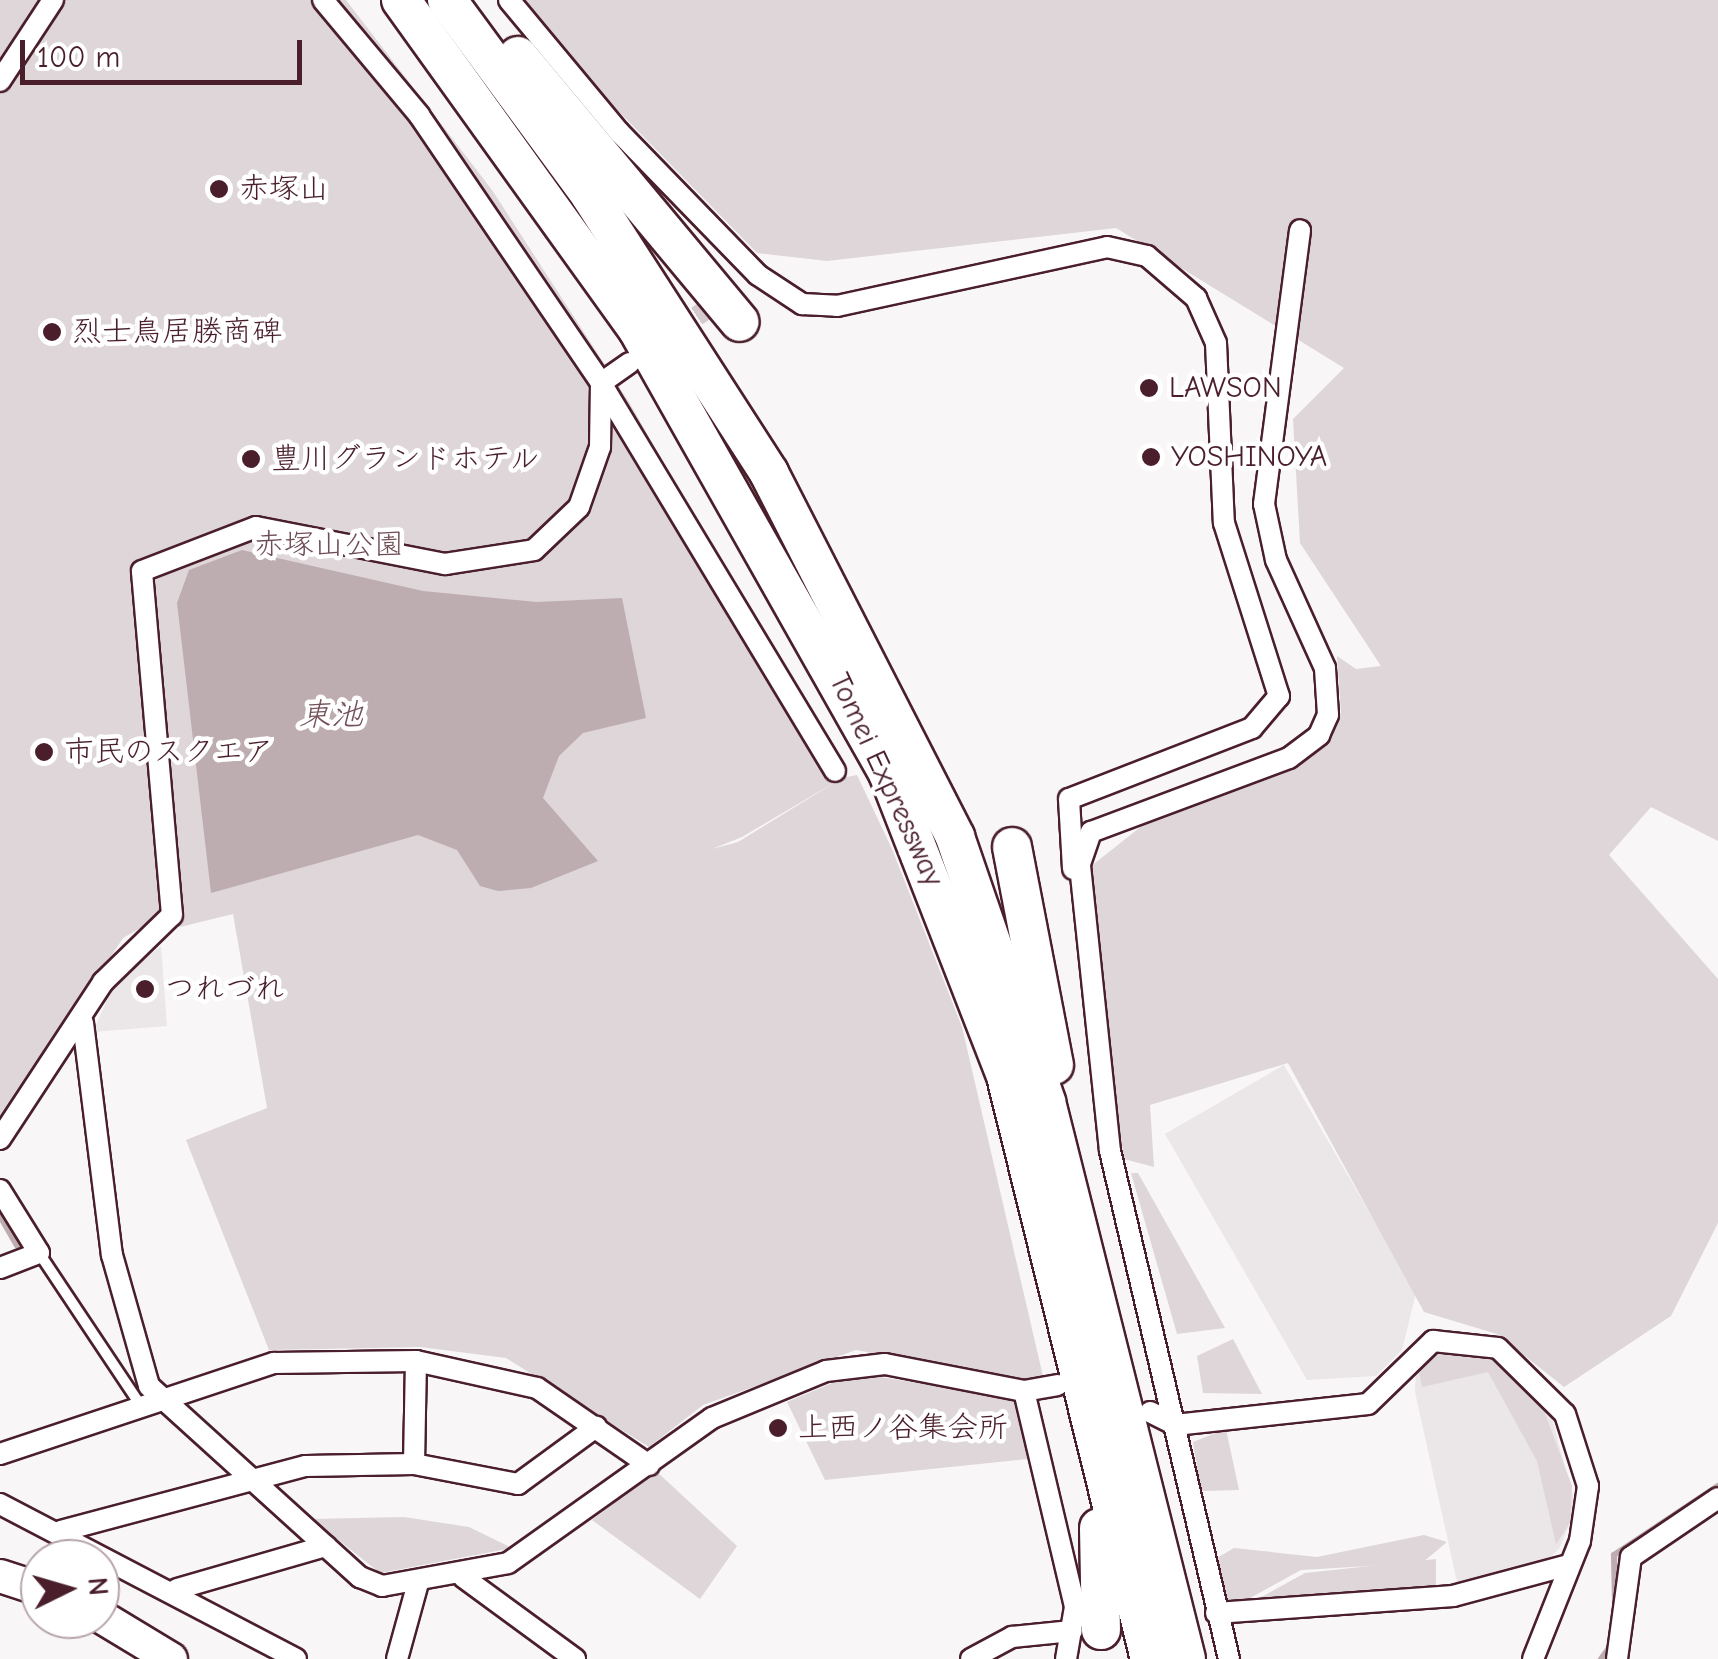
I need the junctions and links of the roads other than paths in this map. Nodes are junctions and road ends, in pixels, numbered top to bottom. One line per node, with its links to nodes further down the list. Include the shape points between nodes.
1 (53, 0): 7 (street)
2 (323, 0): 12 (street, via 419,115)
3 (401, 0): 27 (highway, Tomei Expressway, via 638,330 888,773 1006,1076)
4 (447, 0): 19 (highway, Tomei Expressway, via 682,332 769,473 902,724 990,926)
5 (472, 0): 10 (highway)
6 (508, 0): 9 (street, via 560,68)
7 (0, 81)
8 (1300, 230): 15 (street, via 1264,504 1276,560 1325,668 1328,714 1306,750 1091,832)
9 (758, 275): 10 (street); 15 (street, via 802,304 837,306 1107,247 1171,272 1209,319 1224,522 1278,696 1252,728 1068,800)
10 (739, 305)
11 (630, 363): 12 (street)
12 (600, 383): 13 (street); 16 (street, via 604,418 586,490 568,522 534,550 445,564 256,527 142,571 172,916 103,982)
13 (835, 771)
14 (1012, 847): 19 (highway, via 1044,990)
15 (1080, 910): 29 (street, via 1110,1152)
16 (84, 1023): 17 (street); 25 (street, via 115,1271 129,1334)
17 (0, 1140)
18 (0, 1190): 20 (street)
19 (1076, 1224): 53 (highway, Tomei Expressway)
20 (38, 1254): 21 (street); 26 (lane)
21 (0, 1268)
22 (416, 1361): 25 (street, via 274,1363); 30 (street, via 504,1374); 32 (street)
23 (1056, 1384): 24 (street)
24 (1024, 1391): 33 (street, via 858,1364 712,1418); 45 (street)
25 (164, 1402): 26 (street); 34 (street)
26 (142, 1407): 31 (street)
27 (1088, 1412): 45 (highway); 52 (highway, Tomei Expressway)
28 (1150, 1412): 29 (street)
29 (1175, 1425): 39 (street, via 1368,1404 1433,1341 1486,1343 1546,1386 1579,1448 1588,1510); 43 (street)
30 (596, 1428): 32 (street, via 518,1484); 33 (street)
31 (0, 1454)
32 (414, 1464): 34 (street, via 306,1466)
33 (649, 1465): 40 (street, via 526,1553)
34 (253, 1479): 37 (street); 38 (street)
35 (1718, 1498): 56 (street, via 1631,1557)
36 (0, 1504): 37 (street)
37 (61, 1531): 42 (street)
38 (326, 1546): 41 (street, via 382,1586); 42 (street)
39 (1570, 1566): 43 (street, via 1453,1596); 55 (street)
40 (463, 1577): 41 (street); 49 (street)
41 (418, 1582): 48 (street)
42 (177, 1589): 47 (street)
43 (1216, 1614): 54 (street)
44 (120, 1628): 46 (main road)
45 (1086, 1631): 50 (street, via 1012,1637); 51 (street)
46 (171, 1659)
47 (296, 1659)
48 (397, 1659)
49 (575, 1659)
50 (970, 1659)
51 (1066, 1659)
52 (1150, 1659)
53 (1186, 1659)
54 (1229, 1659)
55 (1533, 1659)
56 (1617, 1659)

